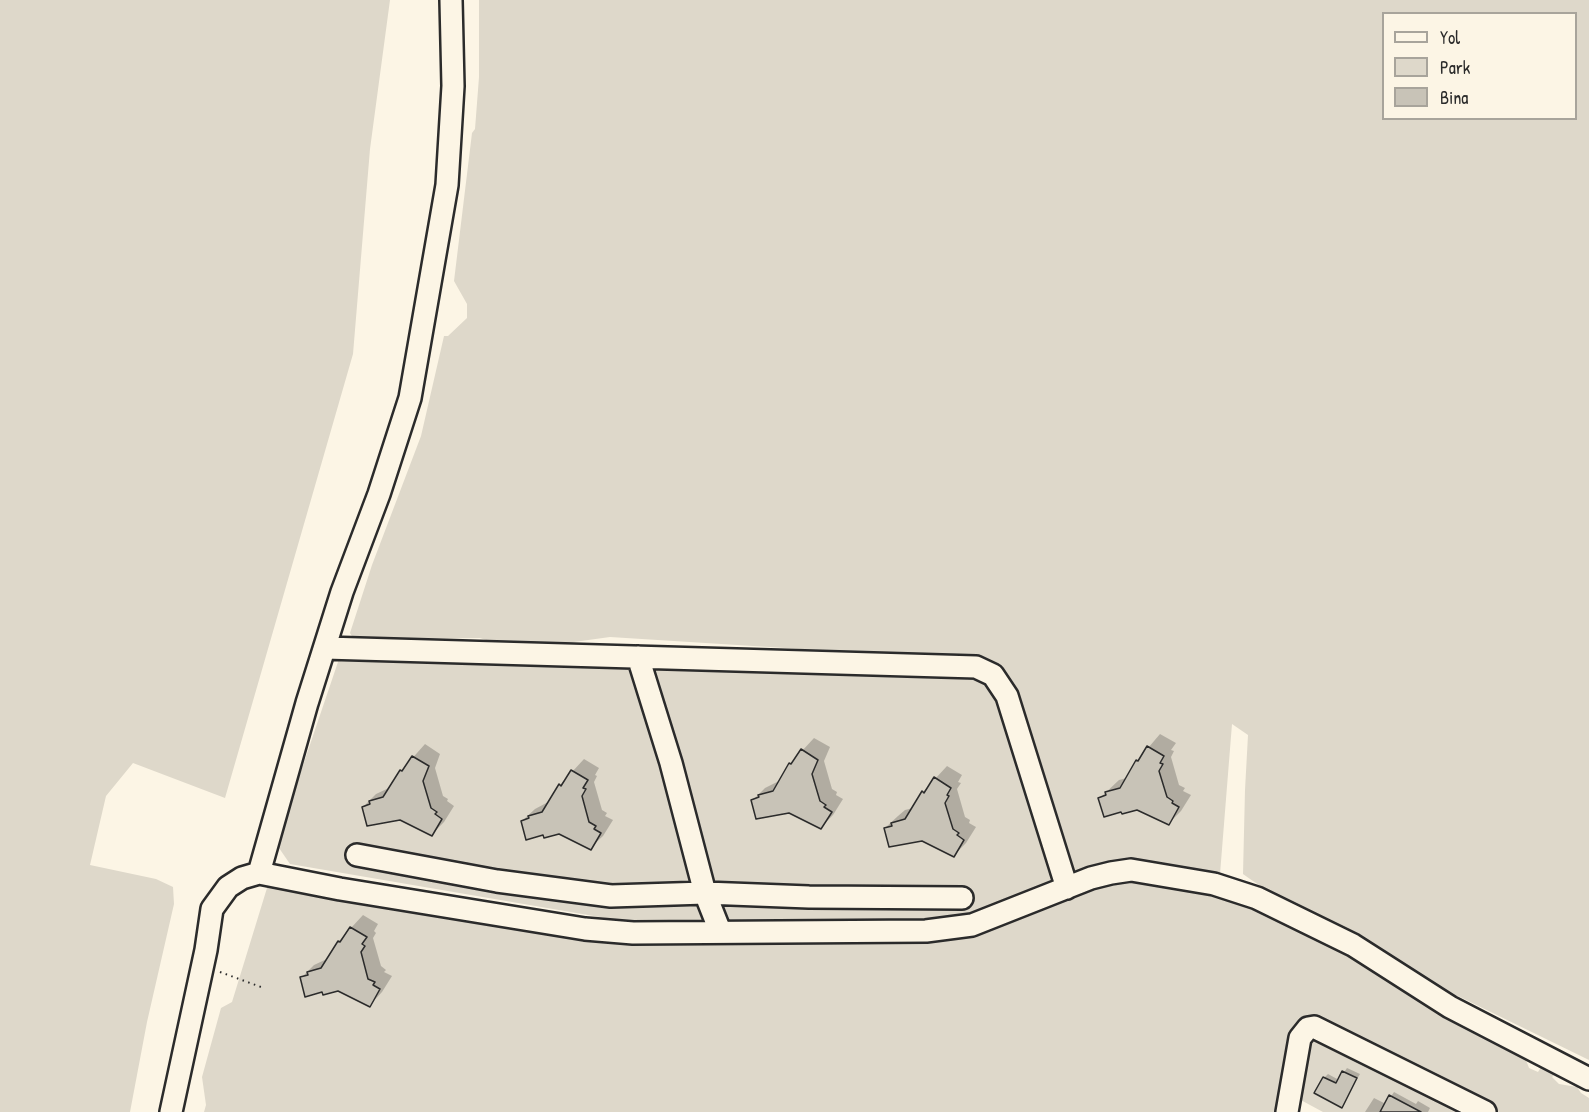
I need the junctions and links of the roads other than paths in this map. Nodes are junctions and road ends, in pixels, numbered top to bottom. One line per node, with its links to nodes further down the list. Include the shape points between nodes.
1 (451, 0): 2 (street, via 453,86 447,185 410,398)
2 (325, 648): 3 (street); 5 (street)
3 (638, 657): 6 (street, via 976,667 993,675 1007,696); 7 (street)
4 (357, 855): 7 (street, via 497,881 611,896)
5 (259, 873): 9 (street, via 597,931); 13 (street, via 228,887 212,909)
6 (1067, 888): 9 (street, via 957,928); 10 (street, via 1091,878 1131,870 1214,884 1247,894 1353,945 1450,1007)
7 (705, 893): 8 (street); 9 (street)
8 (962, 898)
9 (720, 931)
10 (1589, 1079)
11 (1293, 1109): 12 (street, via 1300,1038 1314,1027)
12 (1479, 1110)
13 (171, 1112)

